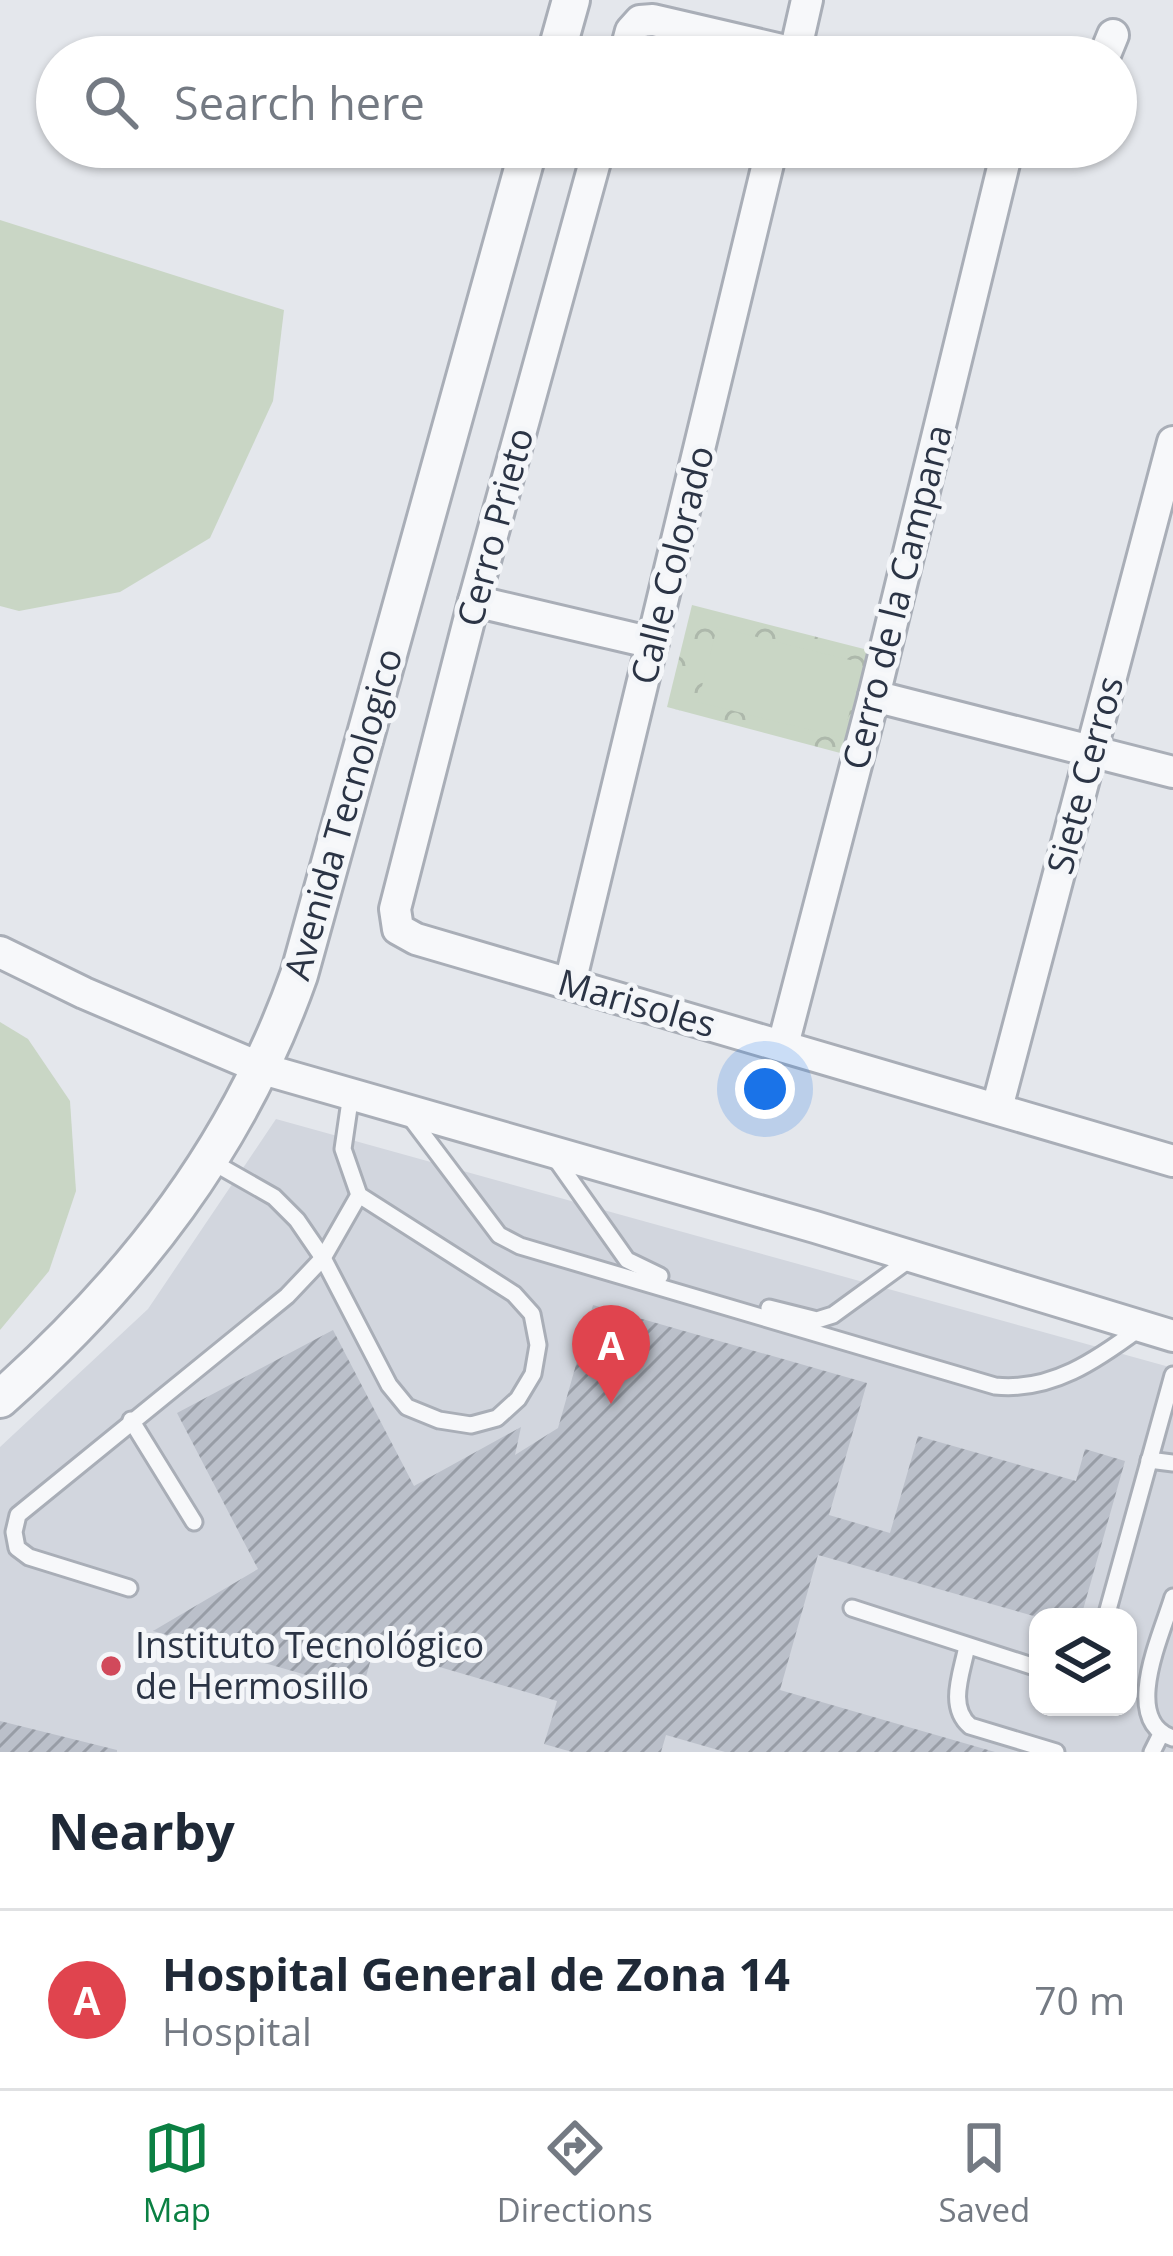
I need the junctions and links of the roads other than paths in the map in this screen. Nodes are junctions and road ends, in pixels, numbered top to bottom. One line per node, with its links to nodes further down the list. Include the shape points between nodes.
1 (571, 0): 3 (street)
2 (807, 0): 6 (street)
3 (561, 36)
4 (632, 36): 5 (street, via 640,21 653,20)
5 (718, 36)
6 (802, 36)
7 (523, 168): 21 (street, Avenida Tecnologico, via 299,975)
8 (593, 168): 12 (street, Cerro Prieto)
9 (767, 168): 13 (street, Calle Colorado)
10 (1002, 168): 14 (street, Cerro de la Campana)
11 (1173, 442): 15 (street, Siete Cerros)
12 (474, 601): 13 (street); 17 (street, Cerro Prieto)
13 (653, 643): 19 (street, Calle Colorado)
14 (874, 696): 15 (street); 20 (street, Cerro de la Campana)
15 (1091, 752): 16 (street); 23 (street, Siete Cerros)
16 (1173, 772)
17 (395, 909): 19 (street, Marisoles, via 398,929 416,939)
18 (0, 952): 21 (street)
19 (570, 983): 20 (street, Marisoles)
20 (783, 1046): 23 (street, Marisoles)
21 (263, 1069): 22 (street); 26 (street, Avenida Tecnologico)
22 (351, 1094): 24 (street); 28 (lane, via 343,1149)
23 (998, 1108): 27 (street, Marisoles)
24 (403, 1109): 25 (street); 31 (lane, via 499,1235 520,1246 995,1386 1020,1388 1086,1367)
25 (550, 1151): 29 (street); 29 (lane, via 627,1260 699,1288 817,1320 853,1304)
26 (209, 1160): 30 (lane, via 274,1197); 34 (street, Avenida Tecnologico, via 121,1280)
27 (1173, 1161)
28 (359, 1195): 30 (lane); 30 (lane, via 514,1294 532,1314 536,1359 518,1399 497,1418 471,1425 407,1407)
29 (913, 1257): 31 (street)
30 (323, 1258): 35 (lane)
31 (1143, 1327): 32 (street)
32 (1173, 1336)
33 (1173, 1375): 36 (lane)
34 (0, 1400)
35 (131, 1420): 38 (lane); 39 (lane, via 31,1501 14,1532 29,1557)
36 (1149, 1460): 37 (lane); 41 (lane)
37 (1173, 1463)
38 (194, 1522)
39 (129, 1588)
40 (1173, 1597): 45 (lane)
41 (1108, 1608)
42 (852, 1609): 43 (lane)
43 (968, 1646): 44 (lane); 48 (lane, via 960,1717)
44 (1029, 1665)
45 (1137, 1695)
46 (1137, 1700): 47 (lane)
47 (1167, 1736): 49 (lane)
48 (1056, 1752)
49 (1152, 1752)

